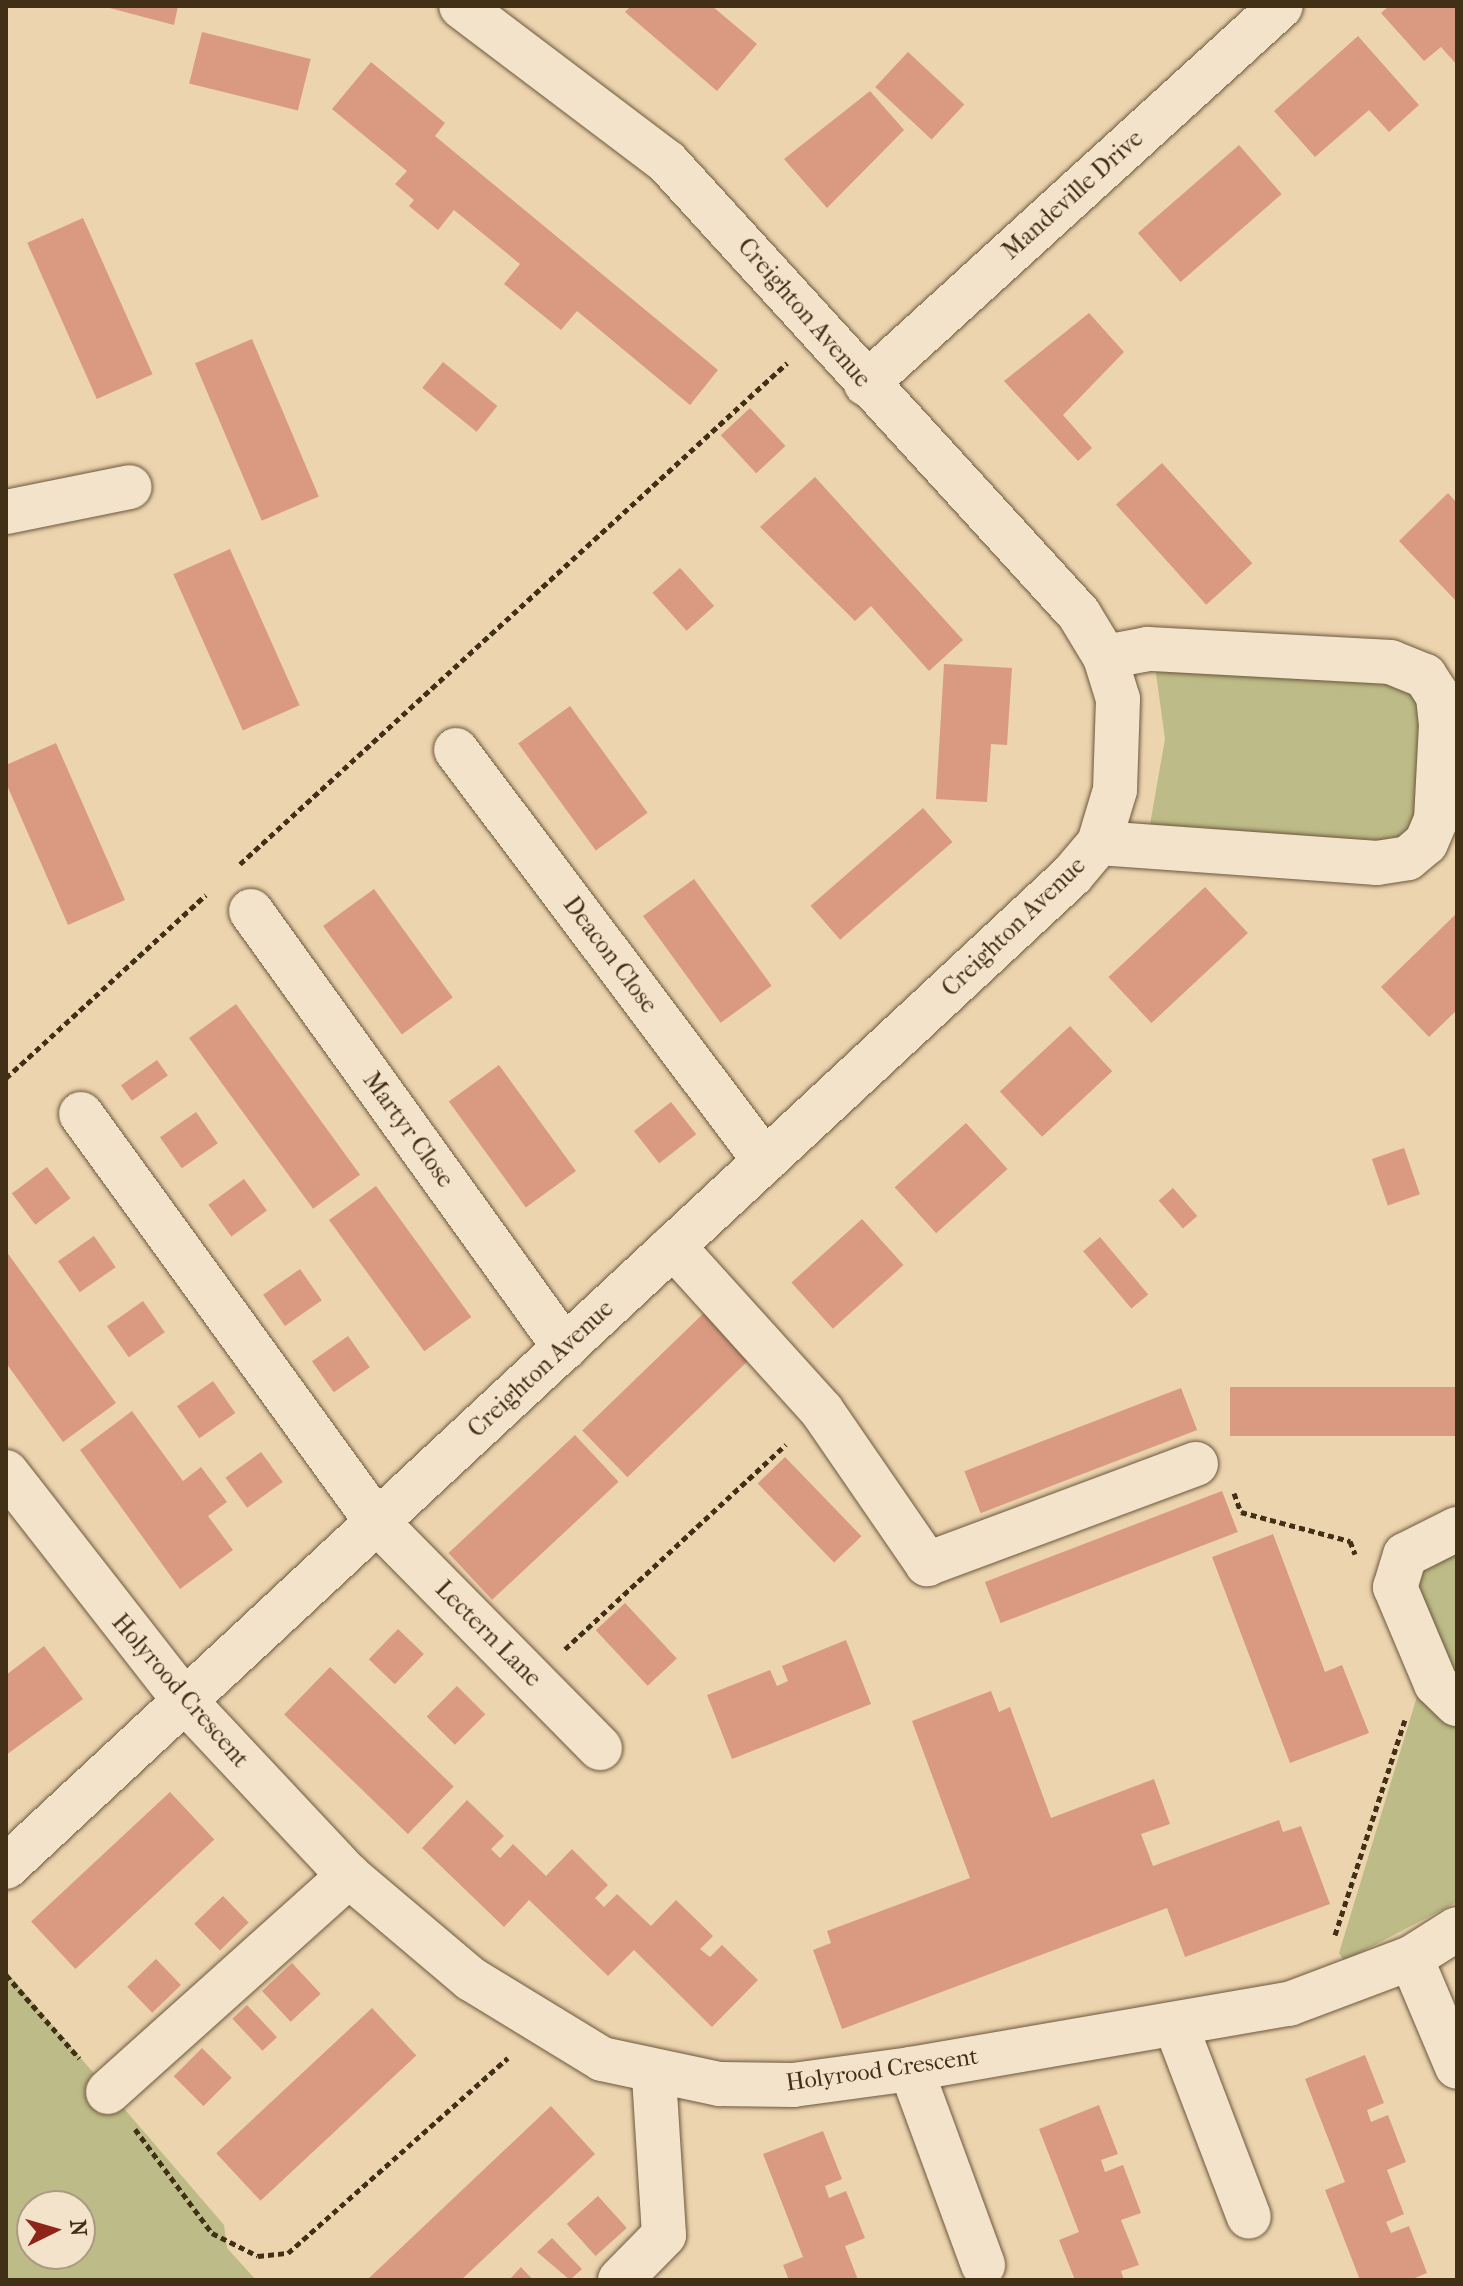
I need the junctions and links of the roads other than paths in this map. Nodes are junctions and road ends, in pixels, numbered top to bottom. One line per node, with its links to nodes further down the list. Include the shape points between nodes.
1 (461, 6): 3 (street, Creighton Avenue, via 667,162)
2 (1281, 6): 3 (street, Mandeville Drive)
3 (866, 384): 6 (street, Creighton Avenue, via 1079,614)
4 (130, 487): 5 (street)
5 (6, 512)
6 (1105, 657): 8 (street, Creighton Avenue, via 1122,745); 8 (street, via 1148,649 1391,662 1425,676 1438,696 1441,725 1436,820 1426,843 1408,858 1330,860)
7 (456, 750): 11 (street, Deacon Close)
8 (1099, 843): 11 (street, Creighton Avenue)
9 (251, 911): 13 (street, Martyr Close)
10 (81, 1114): 16 (street, Lectern Lane)
11 (765, 1161): 12 (street, Creighton Avenue)
12 (673, 1246): 13 (street, Creighton Avenue); 14 (street, via 822,1411 927,1564)
13 (565, 1348): 16 (street, Creighton Avenue)
14 (1196, 1464)
15 (12, 1493): 18 (street, Holyrood Crescent)
16 (376, 1521): 18 (street, Creighton Avenue); 20 (street, Lectern Lane)
17 (1457, 1529): 19 (street, via 1420,1542 1396,1569 1395,1587 1436,1684)
18 (186, 1702): 21 (street, Creighton Avenue); 22 (street, Holyrood Crescent)
19 (1457, 1704)
20 (600, 1748)
21 (6, 1867)
22 (349, 1876): 28 (street, Holyrood Crescent, via 471,1979 534,2022 602,2059); 29 (street)
23 (1457, 1929): 24 (street, Holyrood Crescent)
24 (1411, 1958): 25 (street, Holyrood Crescent, via 1289,2004); 26 (street)
25 (1176, 2026): 27 (street, Holyrood Crescent); 30 (street)
26 (1457, 2067)
27 (911, 2069): 28 (street, Holyrood Crescent, via 793,2085); 31 (street)
28 (654, 2076): 32 (street, via 664,2235)
29 (108, 2092)
30 (1249, 2217)
31 (983, 2265)
32 (620, 2280)

